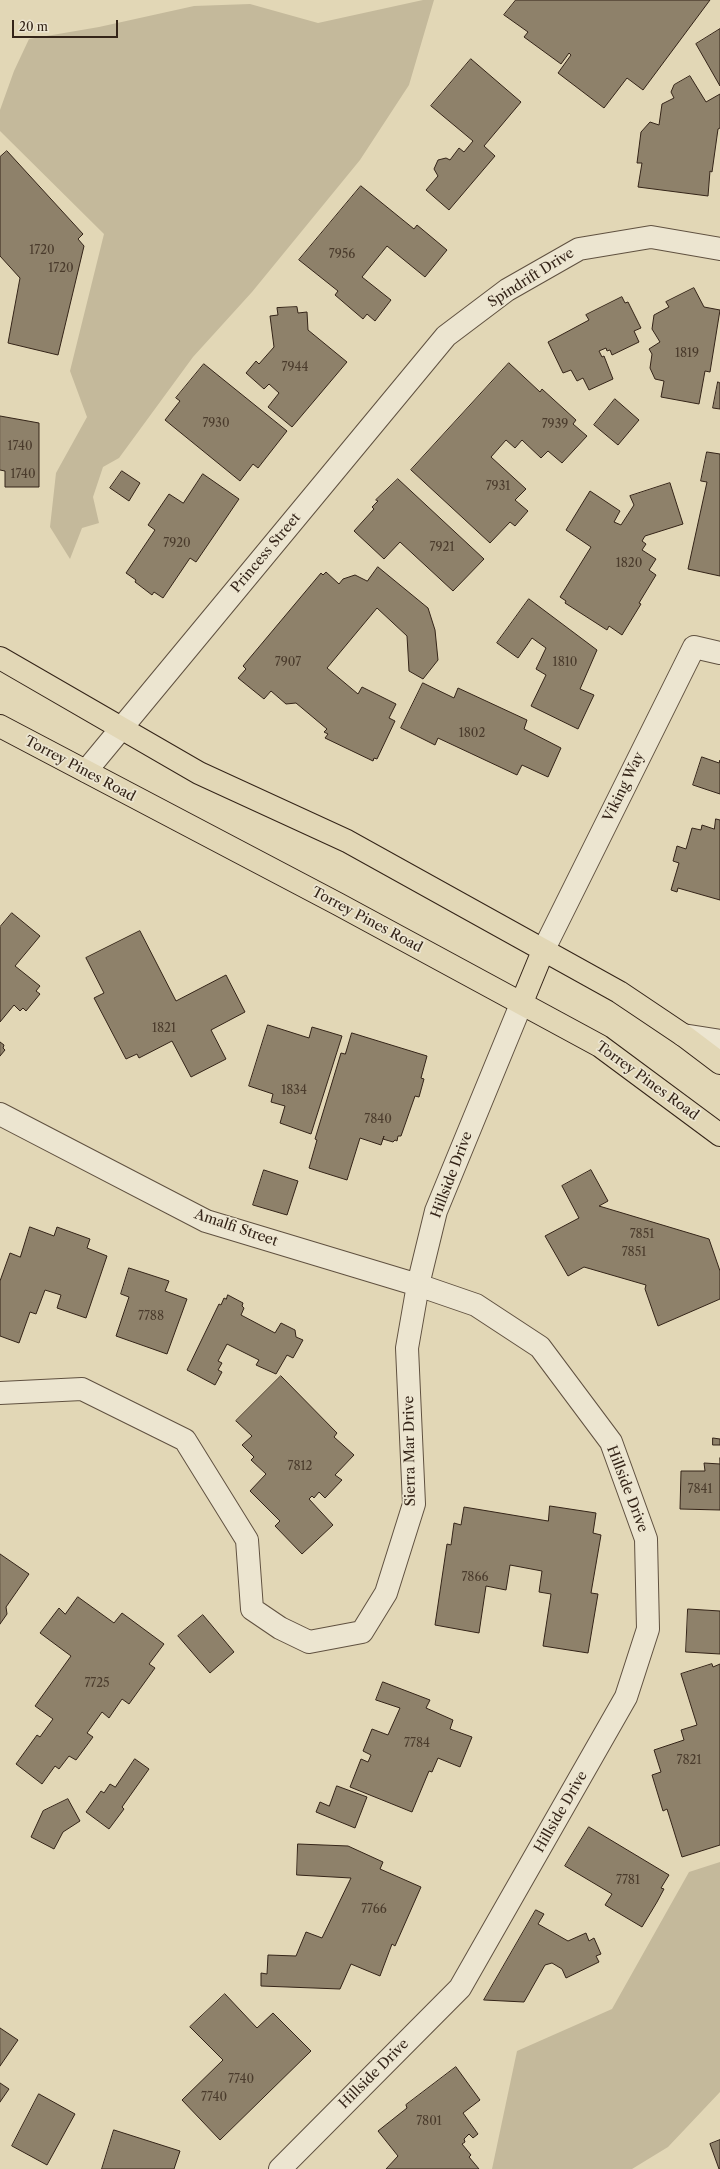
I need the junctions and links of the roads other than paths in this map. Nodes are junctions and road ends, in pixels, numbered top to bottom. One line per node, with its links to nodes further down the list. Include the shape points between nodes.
1 (720, 249): 2 (street, Spindrift Drive, via 651,237 579,249 507,290)
2 (446, 336): 6 (street, Princess Street)
3 (720, 653): 8 (street, Viking Way, via 694,648)
4 (0, 658): 6 (main road)
5 (0, 726): 7 (main road, Torrey Pines Road)
6 (120, 728): 7 (street, Princess Street); 8 (main road, via 199,773 346,841)
7 (86, 772): 9 (main road, Torrey Pines Road)
8 (543, 951): 9 (main road, Hillside Drive); 10 (main road, via 619,992)
9 (522, 1002): 14 (main road, Torrey Pines Road, via 600,1046); 15 (street, Hillside Drive, via 436,1210)
10 (683, 1035): 11 (street); 12 (main road)
11 (720, 1041)
12 (720, 1063)
13 (0, 1114): 15 (street, Amalfi Street, via 206,1221)
14 (720, 1135)
15 (418, 1285): 16 (street, Sierra Mar Drive, via 407,1348 414,1504 386,1593 362,1632 309,1642 280,1628 252,1609 247,1540 184,1440 82,1389); 17 (street, Hillside Drive, via 476,1305 540,1347 611,1442 646,1539 648,1629 626,1697 460,1988)
16 (0, 1393)
17 (280, 2169)

